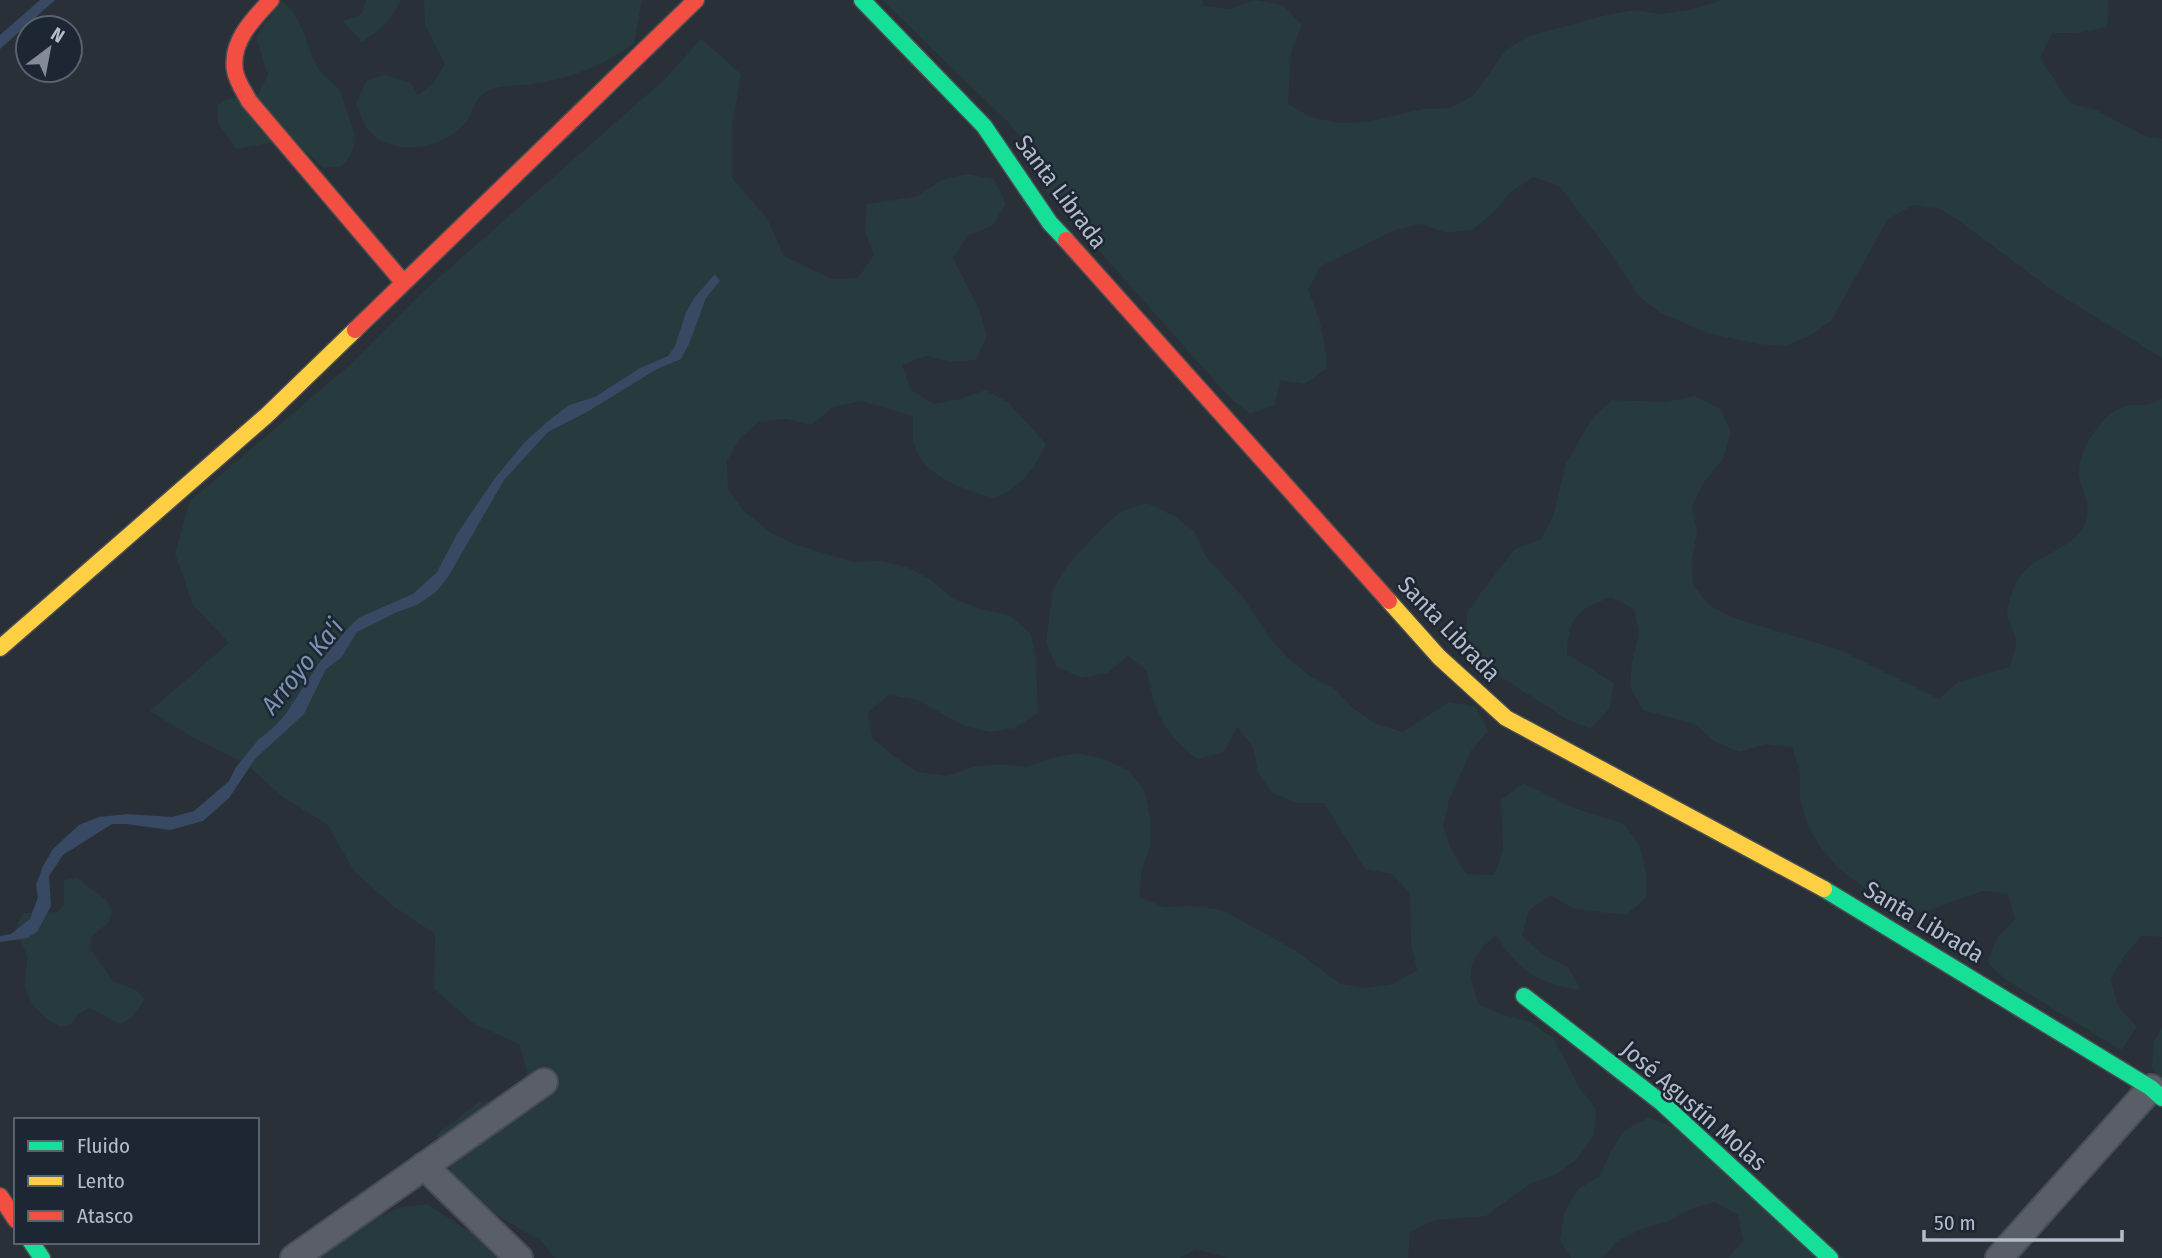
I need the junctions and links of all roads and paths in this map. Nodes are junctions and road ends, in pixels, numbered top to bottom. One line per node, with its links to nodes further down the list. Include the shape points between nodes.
1 (271, 0): 4 (street, via 251,20 236,47 235,70 249,101)
2 (696, 0): 4 (street)
3 (862, 0): 8 (street, Santa Librada, via 984,126 1049,223 1281,482 1439,657 1506,718 1853,905)
4 (403, 282): 5 (street, via 266,416)
5 (0, 649)
6 (1524, 996): 14 (street, José Agustín Molas, via 1662,1103)
7 (544, 1082): 9 (street)
8 (2157, 1093): 15 (street)
9 (424, 1166): 12 (street); 13 (street)
10 (0, 1196): 11 (street)
11 (14, 1217)
12 (294, 1258)
13 (519, 1258)
14 (1830, 1258)
15 (1999, 1258)

